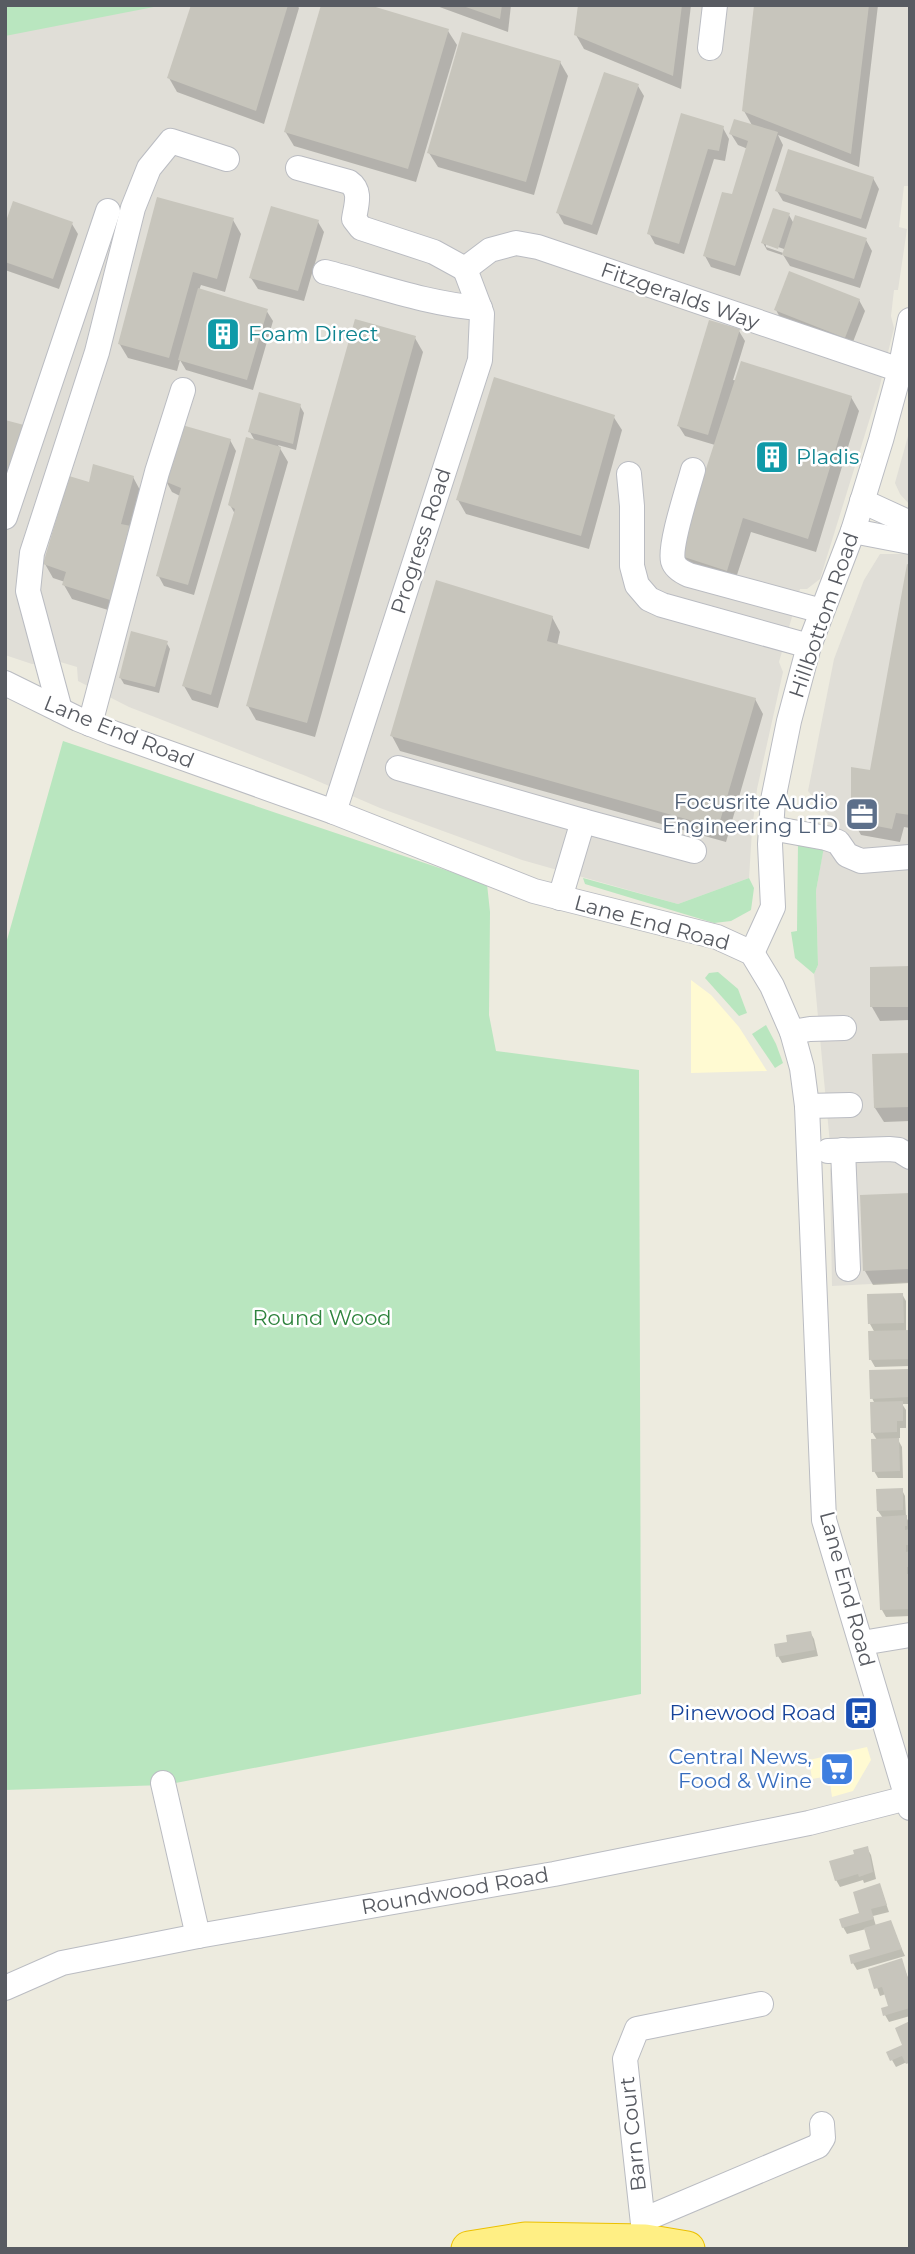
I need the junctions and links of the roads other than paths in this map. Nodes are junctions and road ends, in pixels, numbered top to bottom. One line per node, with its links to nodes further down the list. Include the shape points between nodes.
1 (715, 5): 2 (street)
2 (710, 48)
3 (227, 159): 22 (street, via 171,141 149,167 133,208 97,352 32,553 28,591)
4 (298, 168): 6 (street, via 354,186 354,219 361,228 434,252)
5 (108, 211): 15 (street)
6 (465, 268): 8 (street, Progress Road); 10 (street, Fitzgeralds Way, via 490,250 516,243 538,247)
7 (325, 272): 8 (street, via 426,300)
8 (480, 308): 25 (street, Progress Road, via 480,360)
9 (909, 326): 10 (street, Hillbottom Road)
10 (900, 370): 14 (street, Hillbottom Road)
11 (183, 390): 23 (street)
12 (693, 470): 19 (street, via 673,546 677,568)
13 (629, 474): 20 (street, via 632,566 637,585 649,599)
14 (862, 501): 16 (street); 17 (street, Hillbottom Road)
15 (5, 517)
16 (910, 523)
17 (853, 531): 18 (street); 19 (street, Hillbottom Road)
18 (910, 542)
19 (822, 611): 20 (street, Hillbottom Road)
20 (809, 646): 27 (street, Hillbottom Road, via 786,734)
21 (5, 683): 22 (street, Lane End Road)
22 (60, 710): 23 (street, Lane End Road)
23 (90, 724): 25 (street, Lane End Road)
24 (398, 768): 26 (street)
25 (334, 812): 30 (street, Lane End Road)
26 (583, 821): 28 (street); 30 (street)
27 (771, 828): 29 (street, via 838,842 847,855 861,861); 31 (street, Hillbottom Road, via 773,908)
28 (694, 852)
29 (910, 857)
30 (560, 898): 31 (street, Lane End Road, via 717,937)
31 (752, 953): 33 (street, Lane End Road)
32 (844, 1028): 33 (street)
33 (792, 1032): 35 (street, Lane End Road)
34 (850, 1104): 35 (street)
35 (807, 1106): 37 (street, Lane End Road)
36 (843, 1150): 37 (street); 38 (street, via 899,1150); 39 (street)
37 (808, 1151): 41 (street, Lane End Road, via 824,1520)
38 (910, 1157)
39 (848, 1269)
40 (910, 1635): 41 (street)
41 (862, 1643): 43 (street, Lane End Road)
42 (163, 1783): 44 (street)
43 (908, 1803): 44 (street, Roundwood Road, via 566,1872)
44 (198, 1936): 45 (street, Roundwood Road, via 62,1963)
45 (5, 1989)
46 (761, 2004): 48 (street, Barn Court, via 637,2029 625,2059)
47 (822, 2124): 48 (street, via 818,2146)
48 (644, 2231): 49 (highway); 50 (highway)
49 (469, 2249)
50 (687, 2249)

